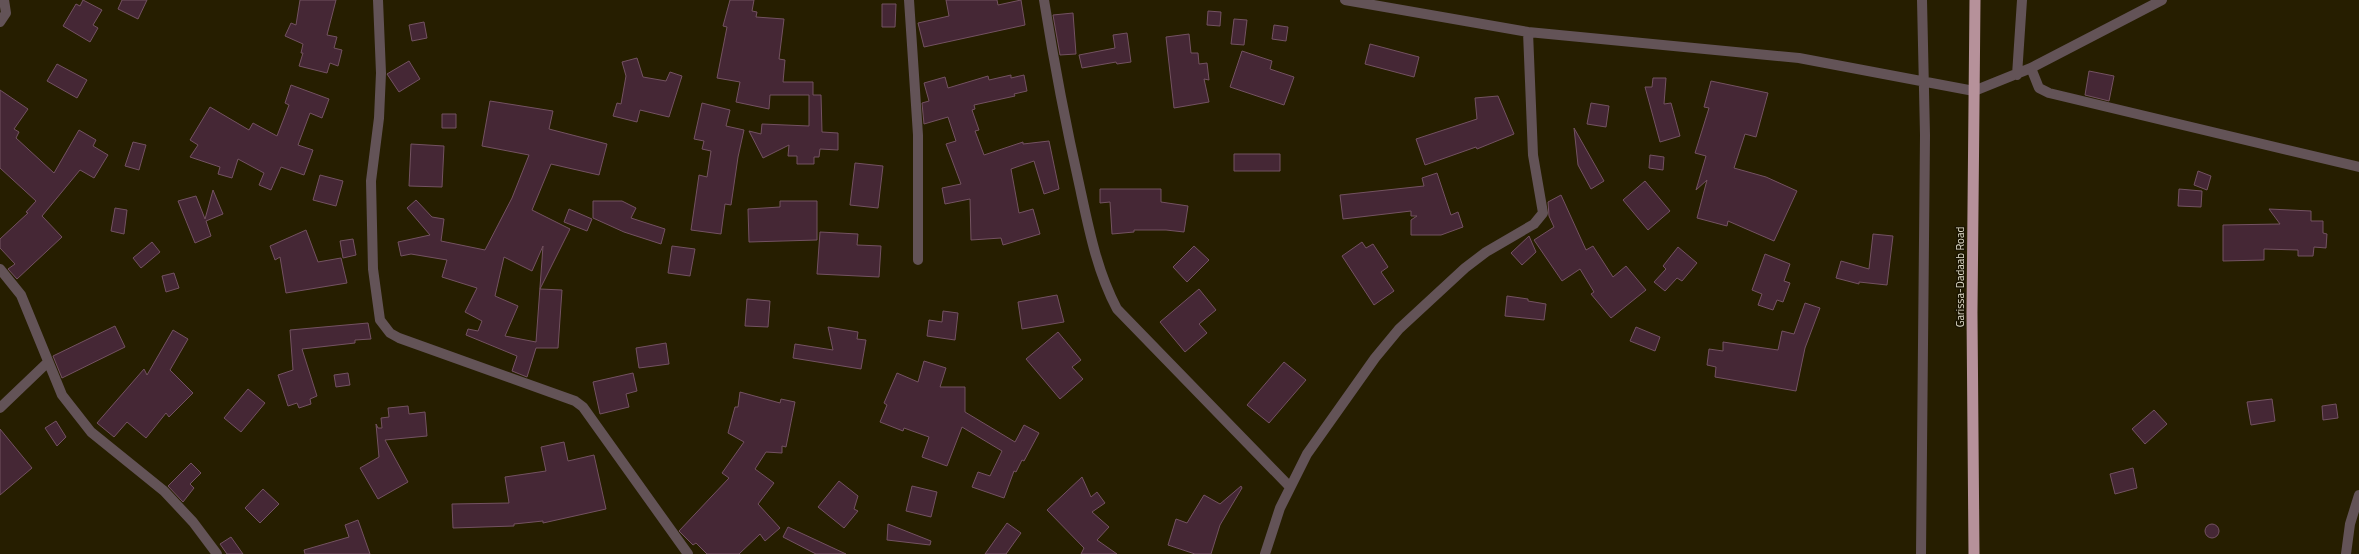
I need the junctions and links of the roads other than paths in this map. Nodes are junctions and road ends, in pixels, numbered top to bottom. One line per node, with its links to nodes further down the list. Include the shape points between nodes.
1 (4, 0): 10 (street, via 6,13)
2 (378, 0): 24 (street, via 381,73 379,118 371,181 370,223 380,320 390,333 399,338 514,381 562,395 583,407)
3 (909, 0): 17 (street, via 918,135)
4 (1044, 0): 21 (street, via 1074,165 1094,253 1117,309)
5 (1345, 0): 11 (street)
6 (1922, 0): 14 (street)
7 (1975, 0): 15 (highway, Garissa-Dadaab Road)
8 (2022, 0): 13 (street)
9 (2162, 0): 12 (street)
10 (0, 22)
11 (1528, 32): 14 (street, via 1798,58); 21 (street, via 1533,154 1543,213 1534,224 1486,252 1465,268 1399,329 1375,358 1322,433)
12 (2032, 68): 13 (street); 16 (street, via 2039,88 2049,93)
13 (2017, 75): 15 (street)
14 (1923, 80): 15 (street); 26 (street, via 1925,135)
15 (1974, 91): 27 (highway, Garissa-Dadaab Road)
16 (2359, 167)
17 (918, 260)
18 (0, 269): 19 (street, via 21,295)
19 (48, 362): 20 (street); 23 (street, via 62,395 91,432 164,491 193,522)
20 (0, 408)
21 (1290, 487): 25 (street)
22 (2359, 495): 28 (street, via 2350,524)
23 (217, 554)
24 (688, 554)
25 (1264, 554)
26 (1921, 554)
27 (1974, 554)
28 (2346, 554)

